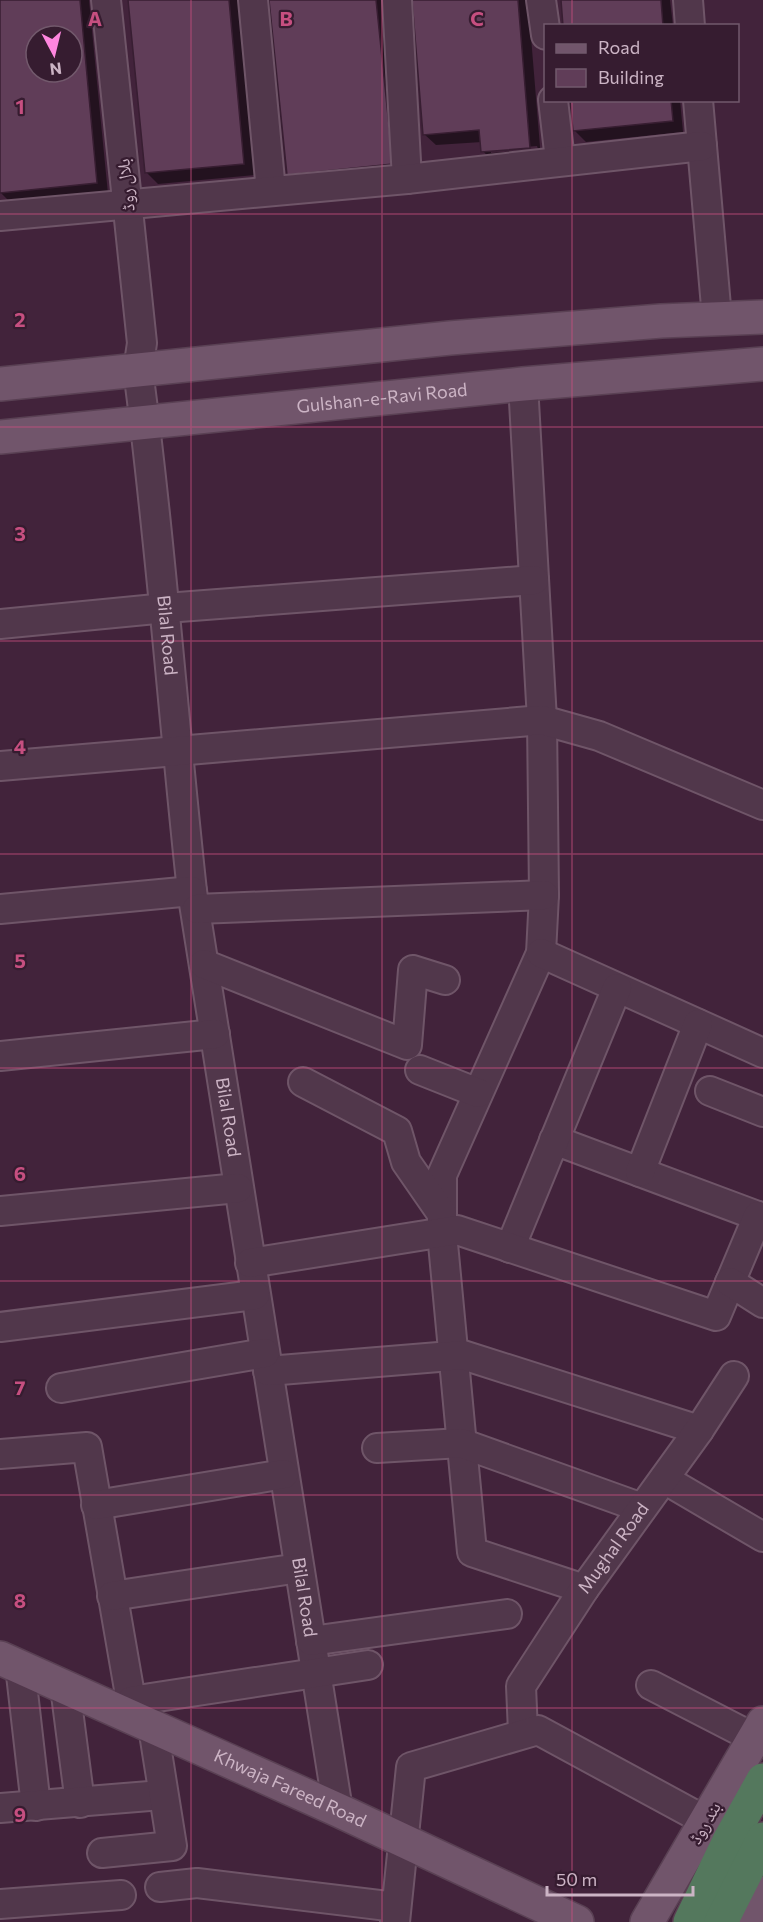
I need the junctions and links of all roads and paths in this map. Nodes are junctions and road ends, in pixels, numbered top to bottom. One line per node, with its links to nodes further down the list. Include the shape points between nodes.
1 (106, 0): 14 (street, بلال روڈ)
2 (253, 0): 13 (street)
3 (397, 0): 12 (street)
4 (542, 0): 6 (street)
5 (688, 0): 7 (street)
6 (545, 24)
7 (690, 24)
8 (553, 102): 11 (street)
9 (698, 102): 10 (street)
10 (702, 146): 11 (street); 16 (street)
11 (560, 160): 12 (street)
12 (407, 179): 13 (street)
13 (271, 191): 14 (street)
14 (128, 204): 15 (street); 18 (street, بلال روڈ, via 142,343)
15 (0, 216)
16 (741, 317): 17 (main road); 18 (main road, via 450,338)
17 (753, 364): 20 (main road, Gulshan-e-Ravi Road)
18 (138, 370): 19 (main road); 21 (street, بلال روڈ)
19 (0, 384)
20 (523, 384): 21 (main road, Gulshan-e-Ravi Road); 23 (street)
21 (145, 421): 22 (main road, Gulshan-e-Ravi Road); 24 (street, Bilal Road)
22 (0, 437)
23 (534, 580): 24 (street); 26 (street)
24 (166, 608): 25 (street); 27 (street, Bilal Road)
25 (0, 624)
26 (542, 720): 27 (street); 29 (street, via 599,736); 30 (street)
27 (176, 750): 28 (street); 31 (street, Bilal Road)
28 (0, 766)
29 (763, 805)
30 (544, 895): 31 (street); 33 (street)
31 (195, 900): 32 (street); 34 (street, Bilal Road)
32 (0, 909)
33 (541, 953): 36 (street); 44 (street)
34 (204, 964): 35 (street, via 407,1045 413,970); 38 (street, Bilal Road)
35 (446, 980)
36 (617, 988): 37 (street); 46 (street)
37 (698, 1024): 39 (street); 47 (street)
38 (215, 1034): 40 (street); 48 (street, Bilal Road)
39 (763, 1053)
40 (0, 1056)
41 (420, 1070): 44 (street)
42 (303, 1082): 51 (street, via 396,1131 406,1162)
43 (710, 1091): 45 (street)
44 (478, 1093): 51 (street, via 442,1175)
45 (763, 1112)
46 (554, 1140): 47 (street); 52 (street)
47 (640, 1172): 50 (street)
48 (238, 1188): 49 (street); 53 (street, Bilal Road)
49 (0, 1211)
50 (760, 1217): 54 (street)
51 (442, 1223): 52 (street); 53 (street); 58 (street)
52 (510, 1248): 54 (street, via 716,1316)
53 (250, 1263): 55 (street, Bilal Road)
54 (729, 1282): 56 (street)
55 (255, 1295): 57 (street); 59 (street, Bilal Road)
56 (763, 1303)
57 (0, 1327)
58 (452, 1356): 59 (street); 62 (street, via 463,1355); 63 (street)
59 (266, 1362): 61 (street); 66 (street, Bilal Road)
60 (734, 1376): 62 (street, Mughal Road)
61 (61, 1388)
62 (699, 1430): 67 (street, Mughal Road)
63 (461, 1443): 64 (street); 69 (street); 72 (street, via 472,1552)
64 (377, 1448)
65 (0, 1454): 68 (street, via 87,1447)
66 (284, 1474): 68 (street); 71 (street, Bilal Road)
67 (664, 1479): 69 (street, Mughal Road); 70 (street)
68 (96, 1505): 73 (street)
69 (642, 1508): 72 (street, Mughal Road)
70 (763, 1537)
71 (299, 1568): 73 (street); 75 (street, Bilal Road)
72 (584, 1589): 83 (street, Mughal Road, via 521,1686)
73 (112, 1596): 81 (street)
74 (507, 1614): 75 (street)
75 (311, 1641): 78 (street, Bilal Road)
76 (10, 1662): 80 (main road, Khwaja Fareed Road); 87 (street)
77 (368, 1665): 78 (street)
78 (316, 1674): 81 (street); 89 (street, Bilal Road)
79 (651, 1685): 82 (street)
80 (65, 1687): 81 (main road, Khwaja Fareed Road); 86 (street)
81 (139, 1715): 85 (street); 89 (main road, Khwaja Fareed Road)
82 (759, 1731): 90 (main road, بند روڈ)
83 (523, 1732): 90 (street, via 538,1730); 91 (street, via 411,1767)
84 (763, 1780): 90 (highway)
85 (162, 1795): 86 (street); 92 (street, via 172,1846)
86 (80, 1803): 87 (street)
87 (36, 1806): 88 (street)
88 (0, 1809)
89 (338, 1810): 91 (main road, Khwaja Fareed Road)
90 (739, 1837): 99 (main road, بند روڈ); 100 (highway); 101 (highway)
91 (403, 1840): 97 (street); 98 (main road, Khwaja Fareed Road)
92 (102, 1853)
93 (160, 1887): 97 (street, via 197,1883)
94 (763, 1893): 102 (main road)
95 (122, 1895): 96 (street)
96 (0, 1904)
97 (396, 1914)
98 (578, 1922)
99 (647, 1922)
100 (690, 1922)
101 (721, 1922)
102 (748, 1922)

